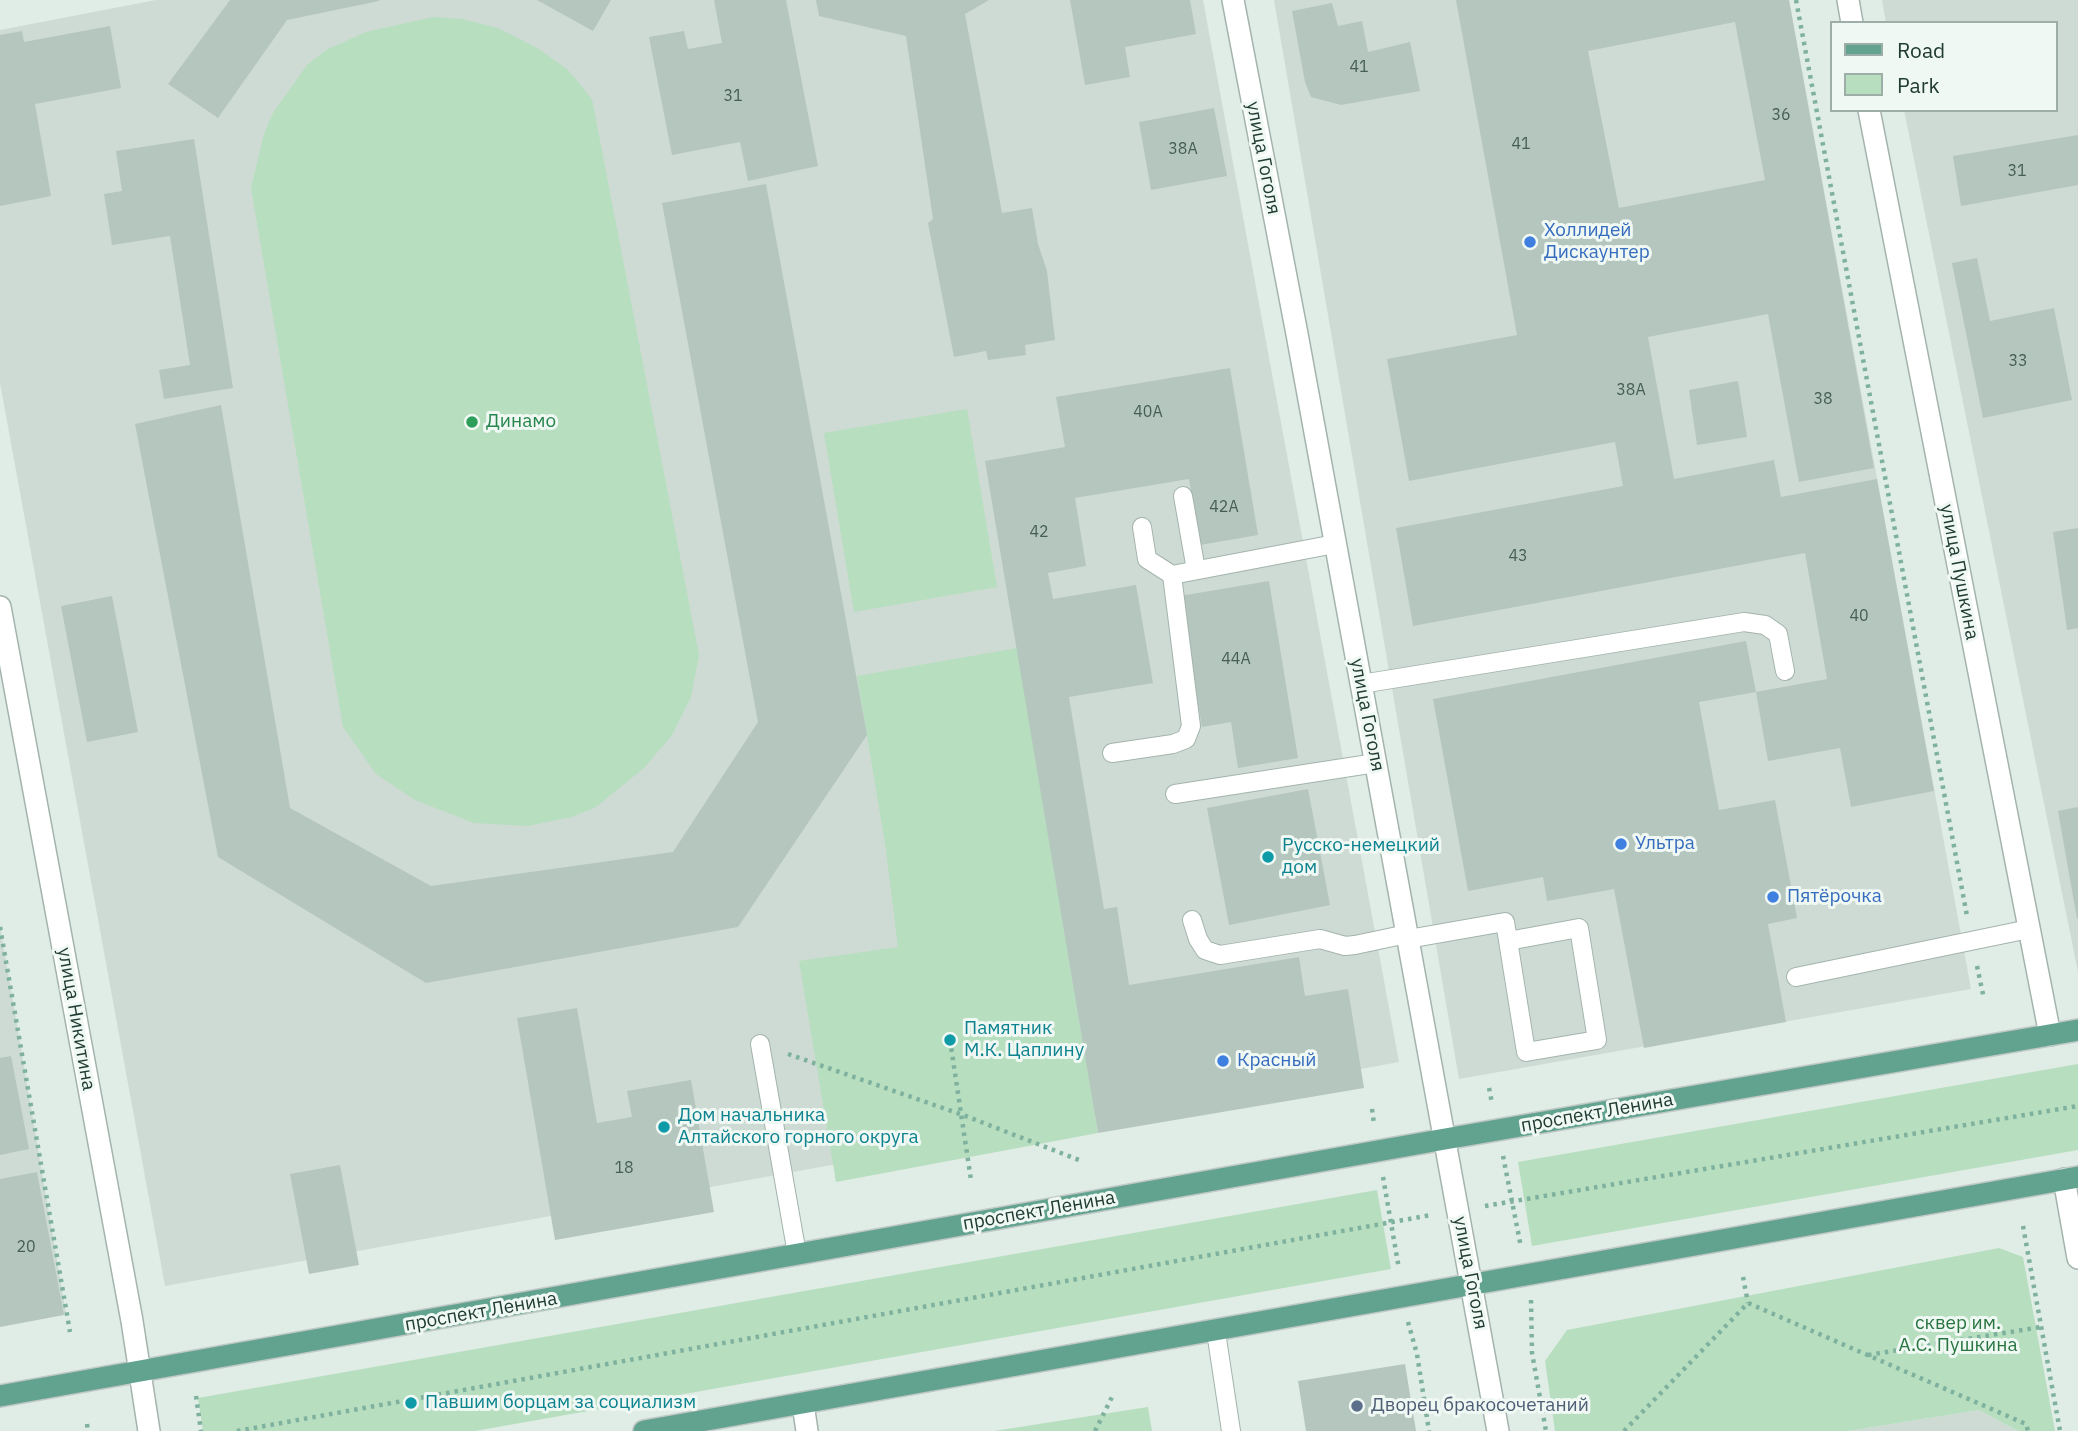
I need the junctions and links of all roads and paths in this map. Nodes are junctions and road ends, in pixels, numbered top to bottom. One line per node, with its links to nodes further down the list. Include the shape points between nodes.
1 (1233, 0): 8 (street, улица Гоголя)
2 (1796, 0): 21 (path)
3 (1848, 0): 4 (street)
4 (1852, 21)
5 (1870, 112): 19 (street, улица Пушкина)
6 (1183, 496): 9 (lane)
7 (1142, 527): 10 (lane, via 1147,559)
8 (1335, 544): 9 (lane); 13 (street, улица Гоголя)
9 (1196, 570): 10 (lane)
10 (1172, 575): 14 (lane, via 1191,726 1186,739 1173,744)
11 (0, 607): 46 (street, улица Никитина)
12 (1785, 671): 13 (lane, via 1778,634 1765,625 1744,622)
13 (1361, 684): 15 (street, улица Гоголя)
14 (1112, 753)
15 (1376, 763): 16 (lane); 20 (street, улица Гоголя)
16 (1175, 794)
17 (1192, 919): 20 (lane, via 1205,950 1220,954 1320,939 1345,946)
18 (0, 927): 43 (path)
19 (2029, 929): 21 (lane); 26 (street, улица Пушкина)
20 (1407, 937): 22 (lane, via 1505,922); 31 (street, улица Гоголя)
21 (1972, 940): 23 (lane); 24 (path)
22 (1508, 941): 22 (lane, via 1526,1052 1597,1040 1579,928)
23 (1796, 976)
24 (1984, 999)
25 (2078, 1030): 26 (main road, проспект Ленина)
26 (2050, 1034): 31 (main road, проспект Ленина)
27 (950, 1040): 30 (path)
28 (760, 1044): 30 (path); 37 (lane)
29 (2078, 1106): 35 (path)
30 (963, 1115): 32 (path); 34 (path)
31 (1445, 1139): 35 (street, улица Гоголя); 37 (main road, проспект Ленина)
32 (1079, 1160)
33 (2071, 1178): 38 (street); 40 (main road)
34 (971, 1180)
35 (1458, 1210): 40 (street, улица Гоголя); 55 (path)
36 (2023, 1226): 42 (path)
37 (797, 1254): 46 (main road, проспект Ленина)
38 (2078, 1258)
39 (1743, 1277): 41 (path)
40 (1472, 1285): 44 (main road); 60 (street, улица Гоголя)
41 (1748, 1303): 45 (path); 61 (path)
42 (2041, 1327): 45 (path); 63 (path)
43 (70, 1332)
44 (1216, 1332): 50 (main road); 59 (lane)
45 (1867, 1355): 62 (path, via 2026,1424)
46 (140, 1371): 47 (main road, проспект Ленина); 53 (street, улица Никитина)
47 (0, 1396)
48 (196, 1396): 54 (path)
49 (1112, 1397): 58 (path)
50 (803, 1404): 56 (main road); 57 (street)
51 (87, 1424): 52 (path)
52 (88, 1431)
53 (149, 1431)
54 (201, 1431)
55 (237, 1431)
56 (644, 1431)
57 (807, 1431)
58 (1095, 1431)
59 (1231, 1431)
60 (1498, 1431)
61 (1624, 1431)
62 (2028, 1431)
63 (2060, 1431)

